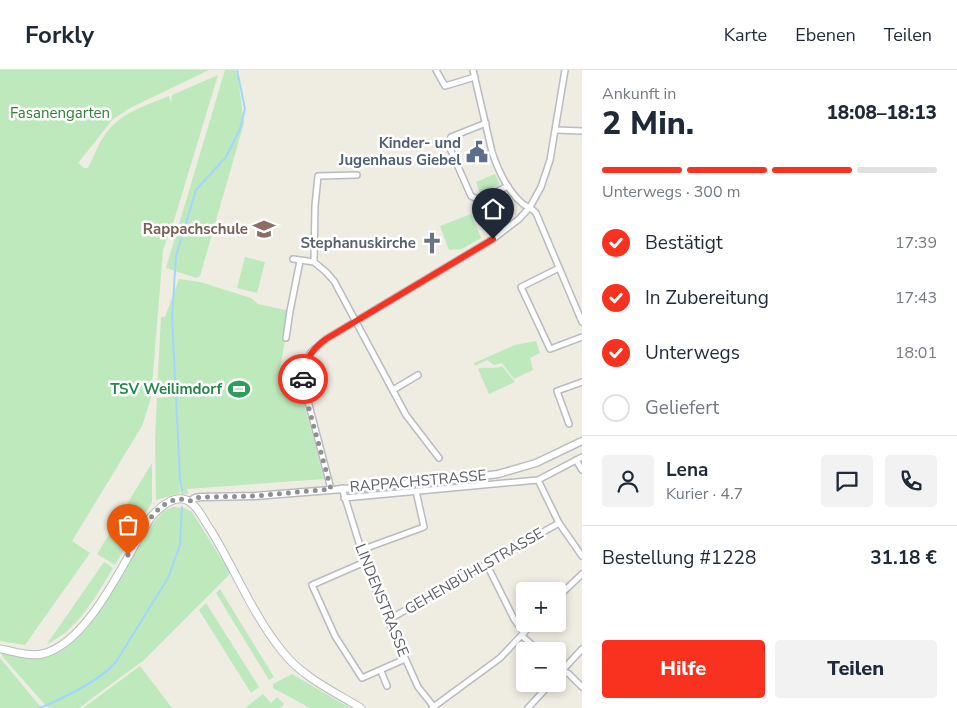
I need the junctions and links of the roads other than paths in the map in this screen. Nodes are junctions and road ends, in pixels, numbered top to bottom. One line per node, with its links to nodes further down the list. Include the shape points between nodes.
1 (436, 70): 4 (street, via 445,86)
2 (473, 70): 4 (street)
3 (565, 70): 6 (street)
4 (475, 77): 5 (street)
5 (486, 123): 9 (street, via 496,162); 9 (street, via 451,137 448,144 474,199 479,200)
6 (556, 130): 7 (street); 10 (street, via 546,174)
7 (582, 131)
8 (357, 175): 13 (street, via 318,176)
9 (508, 186): 10 (street)
10 (530, 207): 14 (street, via 536,213); 15 (street, via 493,239)
11 (293, 259): 12 (street)
12 (300, 261): 13 (street); 18 (street)
13 (314, 262): 15 (street, via 334,281)
14 (559, 268): 16 (street); 17 (street, via 521,287 550,349)
15 (356, 320): 21 (street); 29 (street, via 318,344 303,371 305,394)
16 (582, 322)
17 (582, 337)
18 (286, 338)
19 (418, 375): 21 (street)
20 (582, 382): 22 (street, via 557,391)
21 (393, 390): 24 (street, via 406,415)
22 (569, 424)
23 (582, 441): 28 (street, RAPPACHSTRASSE, via 536,463 498,474)
24 (439, 458)
25 (579, 458): 26 (street); 27 (street)
26 (582, 470)
27 (538, 480): 30 (street); 33 (street)
28 (342, 488): 29 (street, RAPPACHSTRASSE); 31 (street, LINDENSTRASSE)
29 (331, 489): 32 (street, RAPPACHSTRASSE, via 201,497)
30 (416, 491): 31 (street); 34 (street, via 424,527)
31 (344, 498): 34 (street, LINDENSTRASSE)
32 (190, 501): 43 (main road, via 177,499 158,509 98,607 69,638 42,654); 53 (main road, via 282,651 308,676)
33 (559, 523): 35 (street); 37 (street, GEHENBÜHLSTRASSE)
34 (361, 550): 36 (street, LINDENSTRASSE)
35 (582, 556)
36 (365, 562): 40 (street, LINDENSTRASSE); 47 (street, via 312,584 335,636 362,678)
37 (486, 564): 40 (street, GEHENBÜHLSTRASSE); 41 (street)
38 (582, 574): 39 (street)
39 (566, 589)
40 (388, 620): 45 (street, LINDENSTRASSE)
41 (523, 634): 42 (street); 52 (street, via 500,658)
42 (531, 642)
43 (0, 649)
44 (582, 649): 46 (street)
45 (405, 659): 47 (street); 52 (street, LINDENSTRASSE, via 418,687)
46 (566, 664)
47 (381, 671): 49 (street)
48 (566, 673): 50 (street)
49 (387, 686)
50 (582, 688)
51 (543, 692): 54 (street)
52 (433, 707)
53 (361, 708)
54 (528, 708)

